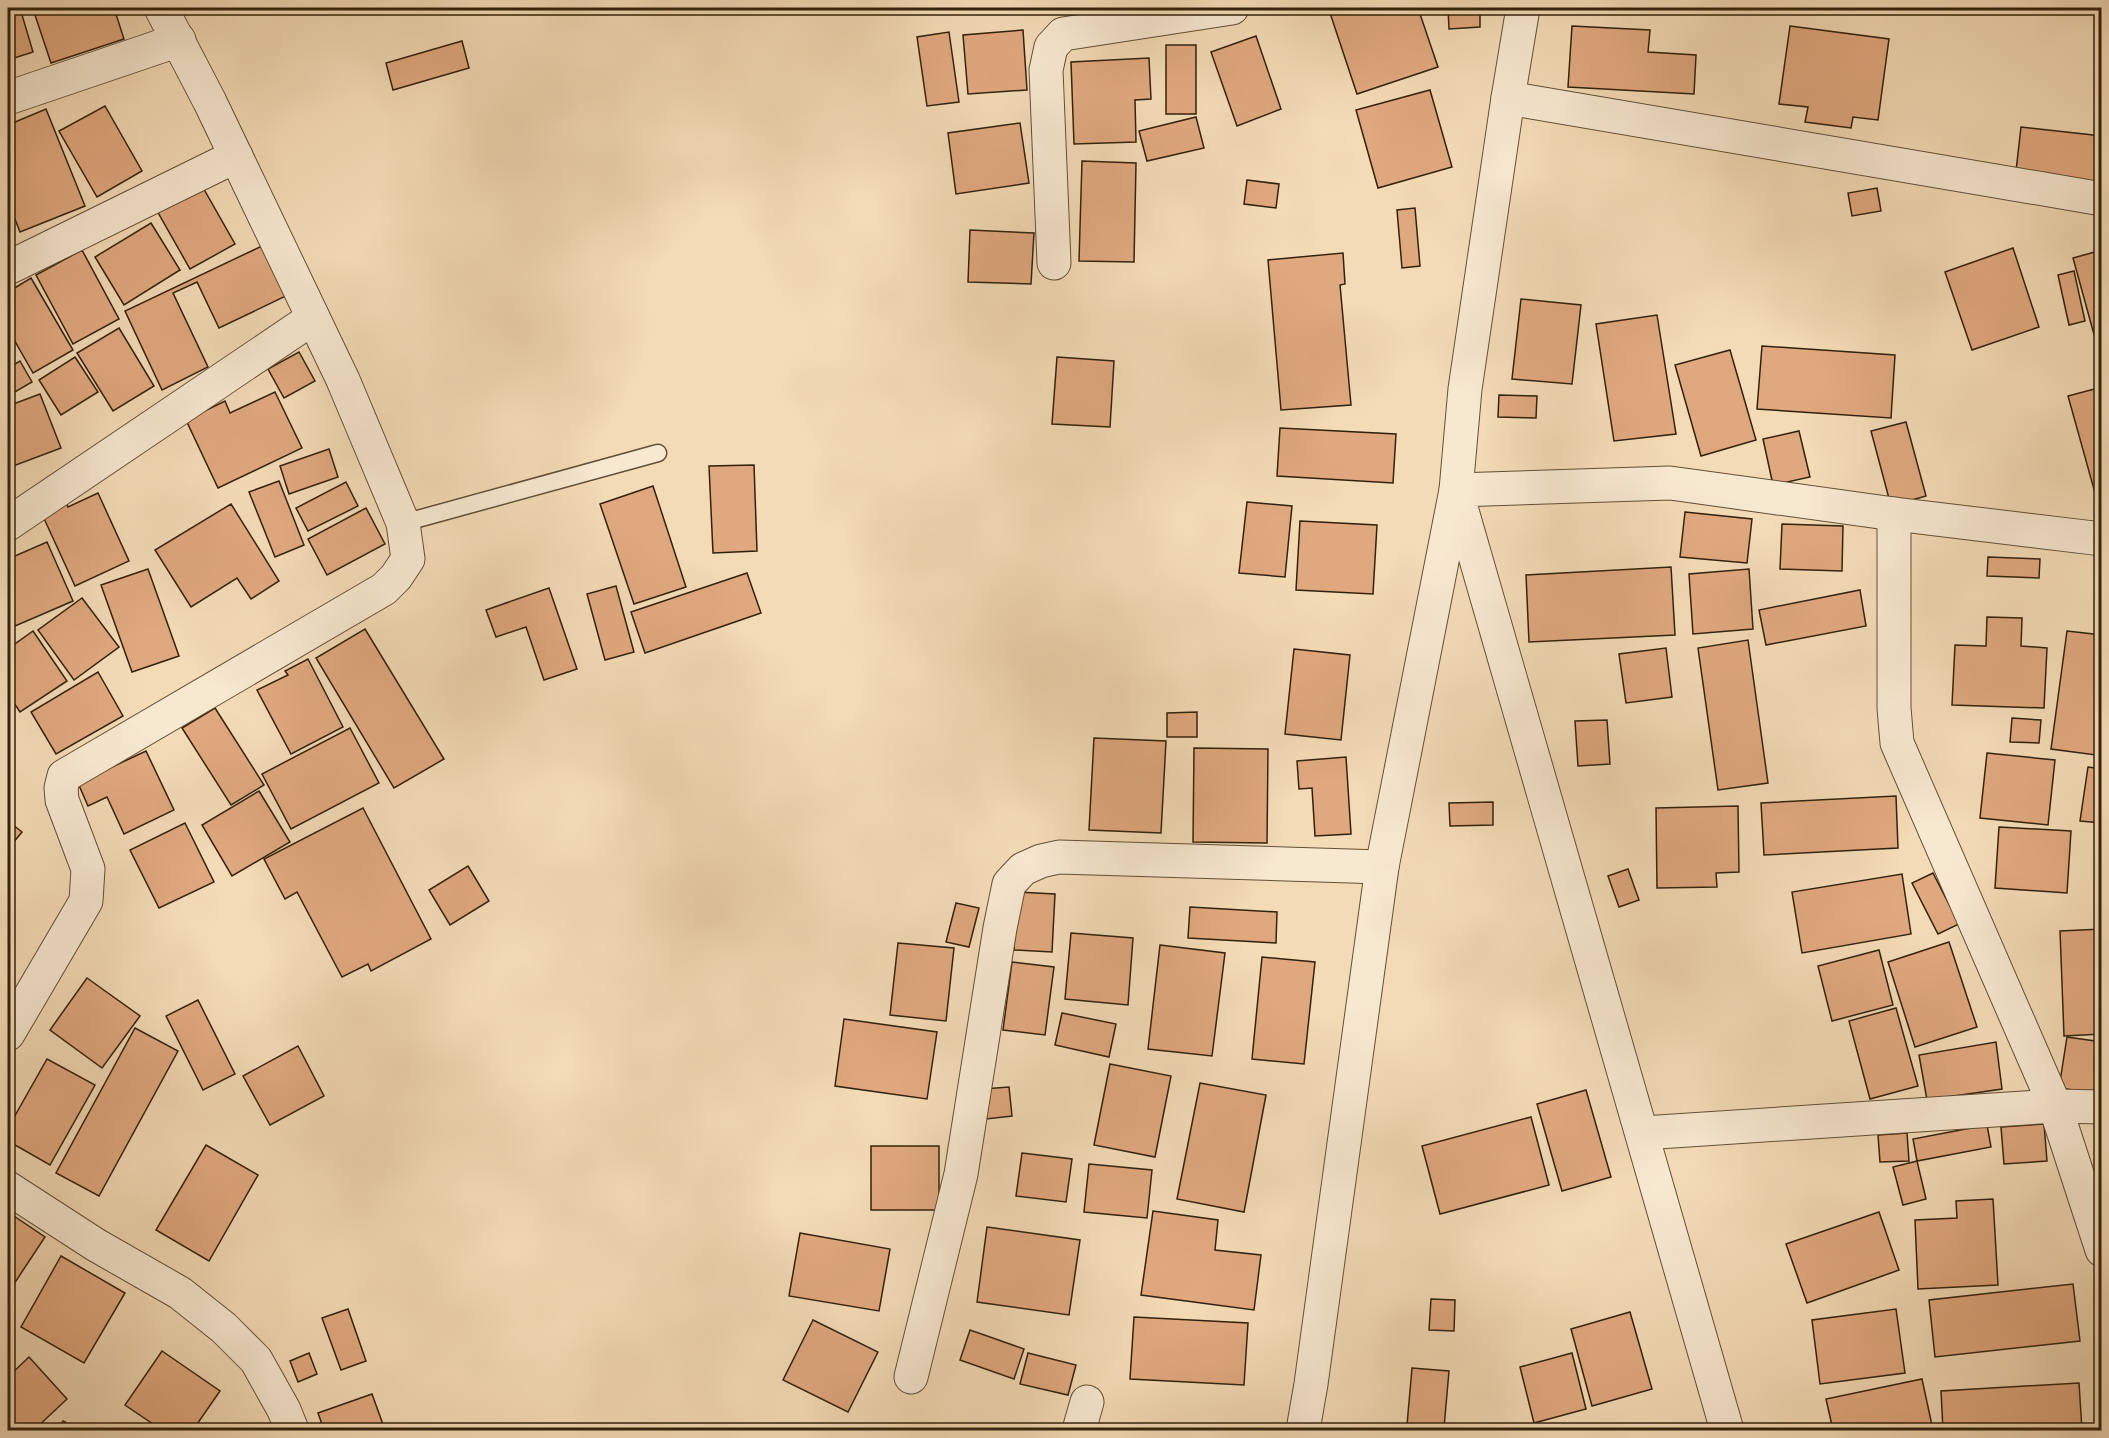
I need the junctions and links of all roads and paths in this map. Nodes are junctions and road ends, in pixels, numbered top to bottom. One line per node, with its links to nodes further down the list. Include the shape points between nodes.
1 (161, 8): 4 (street)
2 (1232, 8): 9 (street, via 1063,34 1051,47 1046,70)
3 (1523, 8): 6 (street)
4 (179, 40): 5 (street); 7 (street)
5 (8, 98)
6 (1508, 98): 8 (street); 13 (street, via 1465,389)
7 (236, 156): 10 (street); 11 (street)
8 (2102, 199)
9 (1054, 263)
10 (8, 268)
11 (313, 318): 15 (street); 16 (street)
12 (658, 453): 15 (lane)
13 (1456, 490): 14 (street, via 1670,483); 18 (street); 22 (street)
14 (1894, 514): 17 (street); 20 (street, via 1897,743)
15 (403, 523): 19 (street, via 408,559 384,589 64,776 62,801 88,868 86,902)
16 (8, 524)
17 (2102, 539)
18 (1382, 867): 25 (street, via 1059,857 1023,869 1009,884 961,1174); 27 (street)
19 (8, 1034)
20 (2055, 1106): 21 (street); 22 (street); 24 (street)
21 (2102, 1107)
22 (1643, 1133): 28 (street)
23 (8, 1188): 26 (street, via 180,1293 224,1328 256,1360)
24 (2102, 1250)
25 (911, 1377)
26 (292, 1431)
27 (1303, 1431)
28 (1727, 1431)

